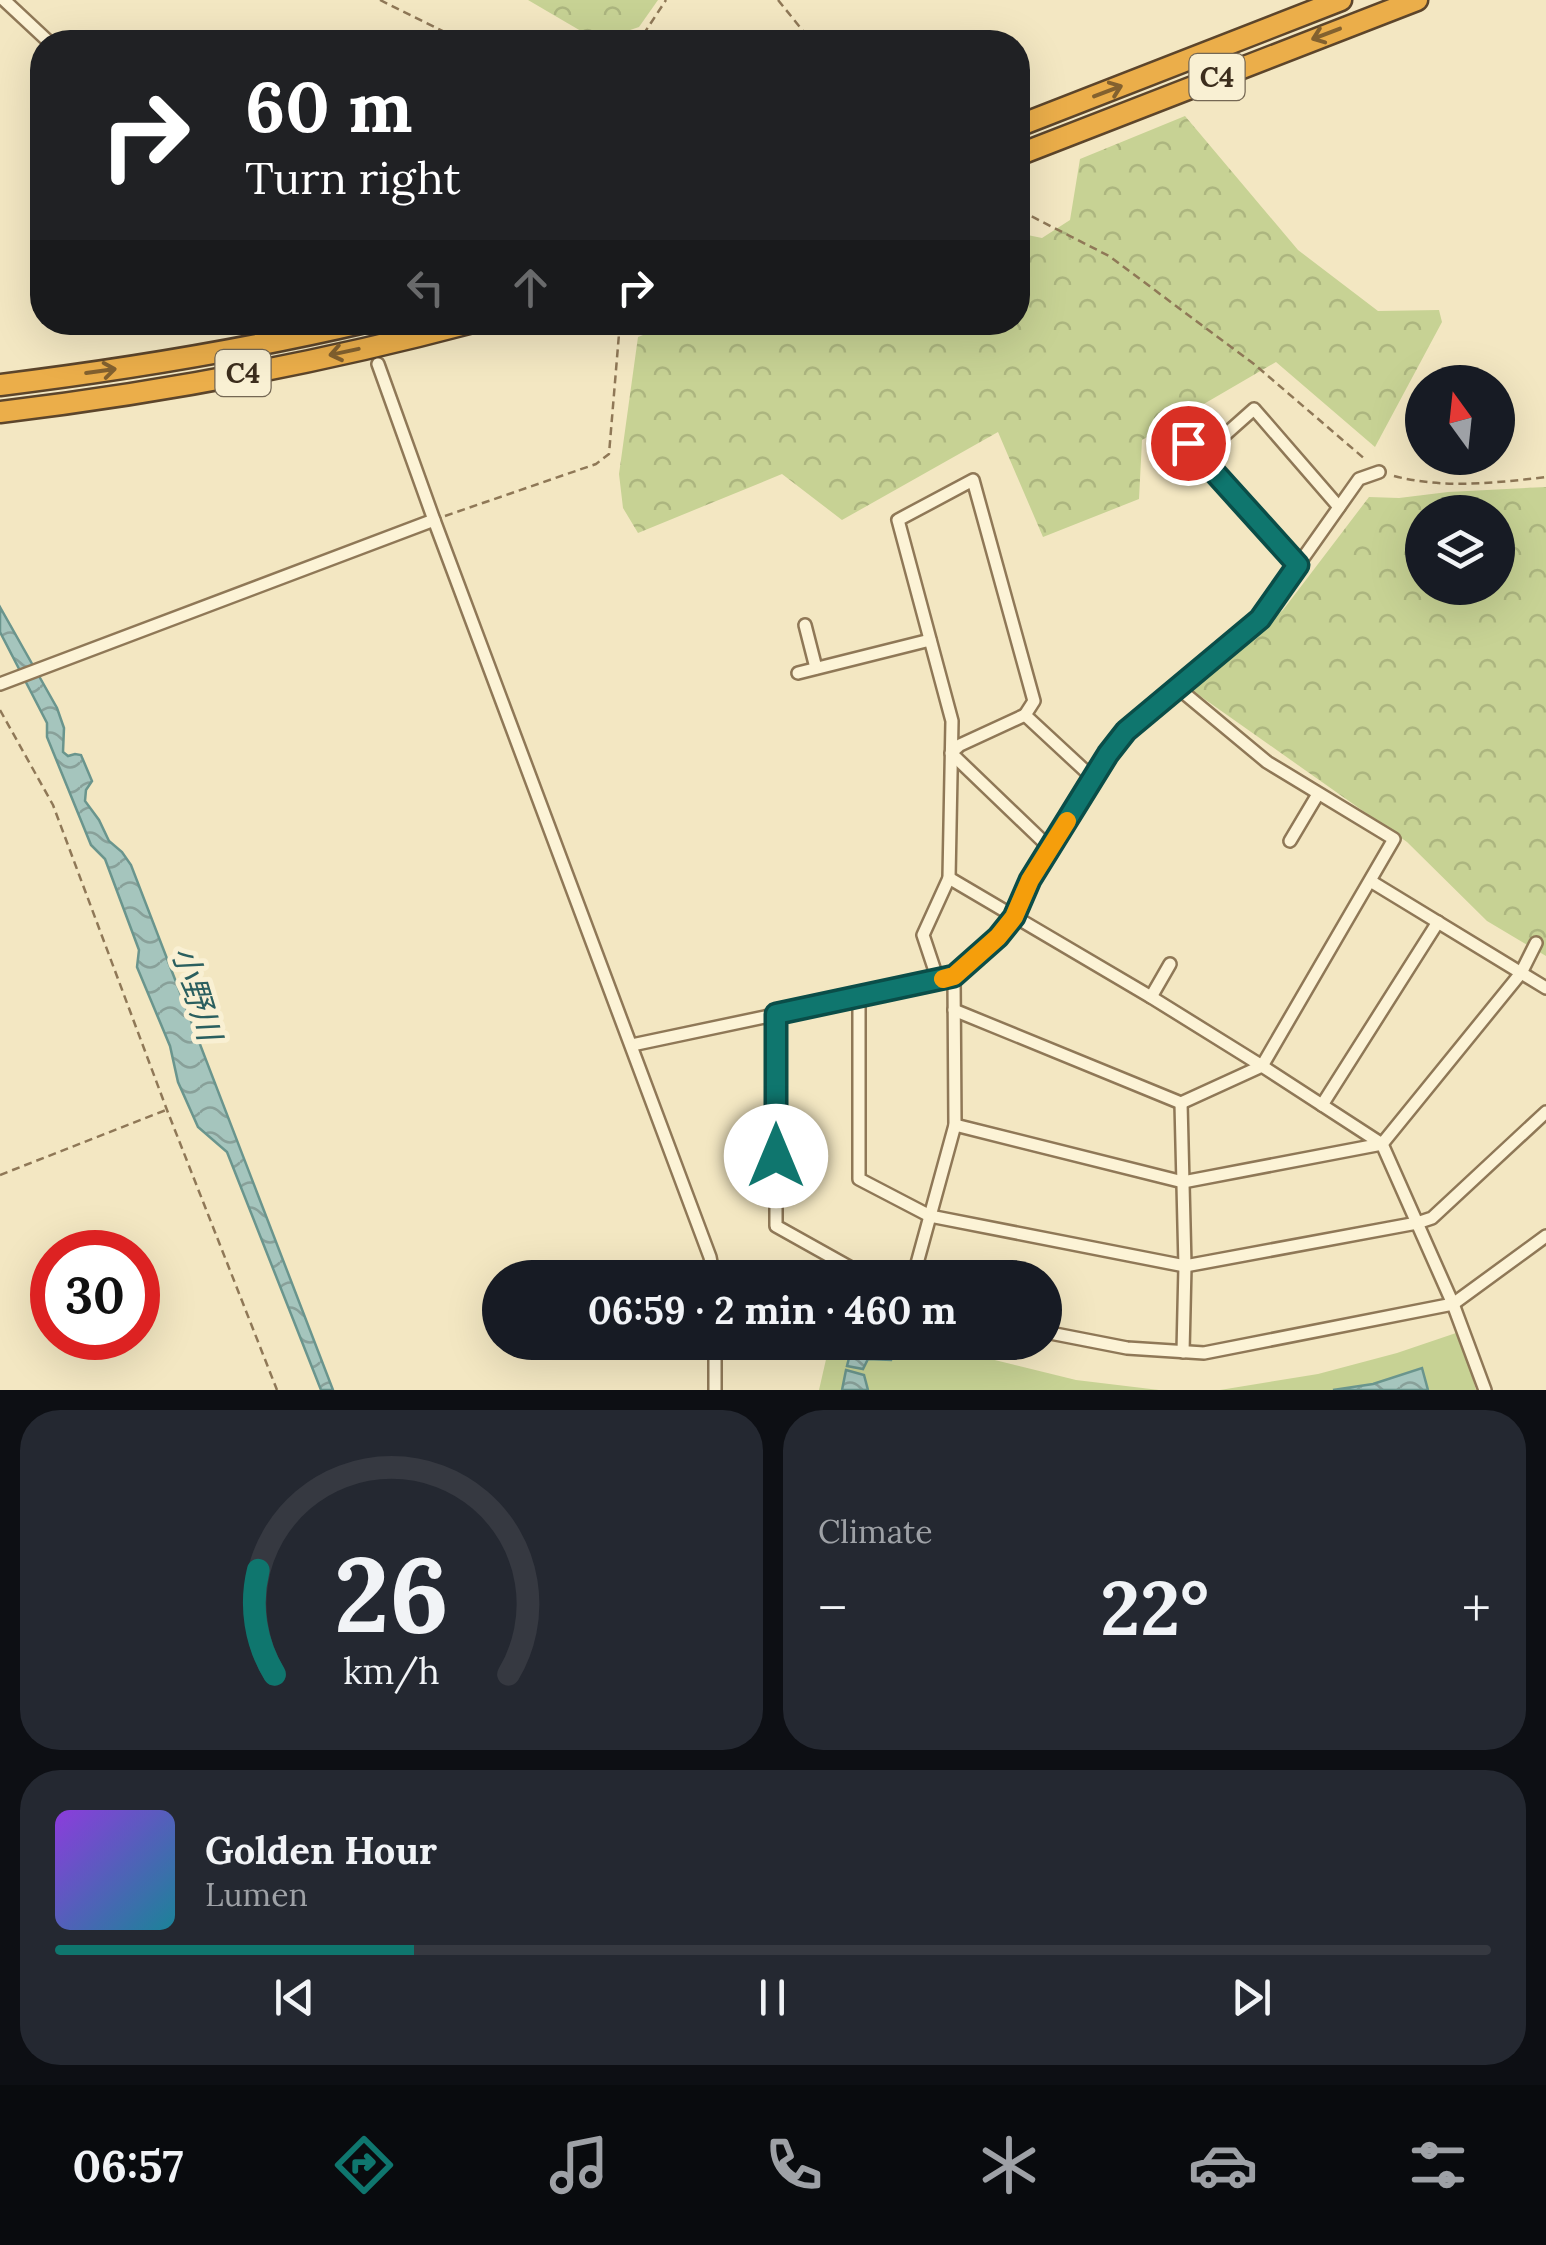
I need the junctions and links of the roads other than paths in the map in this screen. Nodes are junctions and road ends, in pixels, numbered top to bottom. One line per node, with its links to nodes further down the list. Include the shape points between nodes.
1 (4, 0): 4 (street)
2 (1341, 0): 5 (highway, C4, one-way to 2)
3 (1417, 0): 6 (highway, C4, one-way to 6)
4 (36, 30)
5 (1030, 121)
6 (1030, 150)
7 (309, 335): 10 (highway, C4, one-way to 7)
8 (428, 335): 11 (highway, C4, one-way to 11)
9 (378, 364): 16 (street)
10 (2, 385)
11 (5, 412)
12 (1188, 443): 13 (street)
13 (1200, 458): 15 (street, via 1254,409); 17 (street)
14 (1380, 472): 15 (street, via 1359,479)
15 (1339, 506): 17 (street)
16 (434, 520): 22 (street); 44 (street)
17 (1298, 565): 23 (street, via 1260,619)
18 (805, 625): 20 (street)
19 (930, 640): 20 (street); 24 (street, via 898,520 974,480 1034,701); 25 (street, via 952,721)
20 (816, 668): 21 (street)
21 (798, 672)
22 (0, 684)
23 (1178, 688): 26 (street, via 1126,731); 27 (street, via 1267,762)
24 (1026, 714): 25 (street); 26 (street)
25 (951, 753): 29 (street); 30 (street)
26 (1094, 779): 29 (street)
27 (1318, 794): 28 (street); 31 (street, via 1394,839)
28 (1290, 840)
29 (1050, 848): 32 (street)
30 (949, 878): 32 (street); 38 (street, via 923,935)
31 (1372, 882): 33 (street); 45 (street)
32 (1014, 917): 37 (street); 41 (street)
33 (1438, 922): 36 (street); 47 (street)
34 (1536, 943): 36 (street)
35 (1170, 964): 41 (street)
36 (1521, 972): 39 (street); 50 (street)
37 (954, 976): 38 (street); 42 (street)
38 (938, 980): 40 (street)
39 (1546, 988)
40 (859, 997): 43 (street); 52 (street, via 859,1179)
41 (1152, 997): 45 (street)
42 (954, 1010): 46 (street); 49 (street)
43 (776, 1014): 44 (street); 56 (street, via 776,1226)
44 (632, 1046): 55 (street)
45 (1262, 1066): 46 (street); 47 (street)
46 (1181, 1103): 51 (street)
47 (1322, 1105): 50 (street)
48 (1546, 1112): 53 (street, via 1432,1218)
49 (955, 1125): 51 (street); 52 (street)
50 (1382, 1144): 51 (street); 53 (street)
51 (1184, 1182): 58 (street)
52 (930, 1216): 57 (street); 58 (street)
53 (1418, 1223): 58 (street); 59 (street)
54 (1546, 1236): 59 (street)
55 (711, 1260)
56 (837, 1260)
57 (918, 1260)
58 (1185, 1266): 61 (street)
59 (1454, 1304): 61 (street); 64 (street)
60 (1062, 1335): 61 (street)
61 (1183, 1352)
62 (715, 1360): 63 (street)
63 (715, 1390)
64 (1485, 1390)

